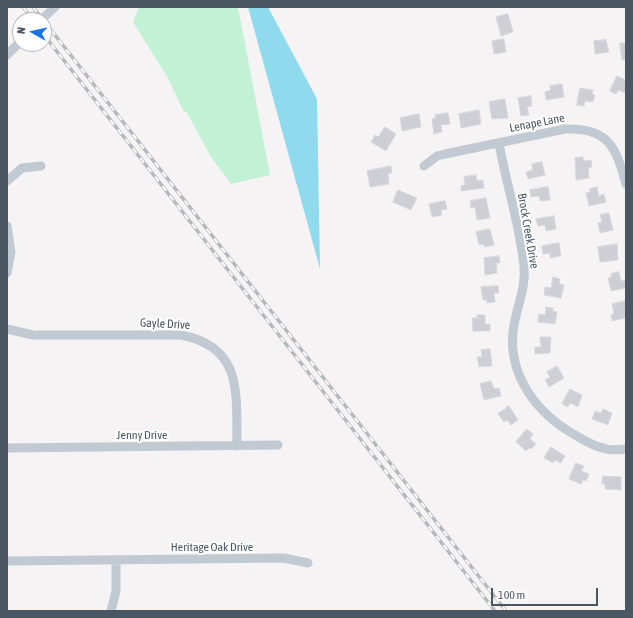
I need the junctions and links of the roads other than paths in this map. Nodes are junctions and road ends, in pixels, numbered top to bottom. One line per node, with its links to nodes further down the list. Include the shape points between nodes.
1 (499, 144): 3 (street, Lenape Lane, via 437,156); 5 (street, Lenape Lane, via 564,129 583,129 606,140 613,147 620,160); 12 (street, Brock Creek Drive, via 524,266 522,293 512,342 519,374 530,396 556,423 591,445 608,450)
2 (41, 166): 4 (street, via 22,168)
3 (424, 166)
4 (7, 181)
5 (626, 184)
6 (7, 226): 7 (street, via 11,252)
7 (7, 273)
8 (7, 329): 10 (street, Gayle Drive, via 33,335 181,334 203,340 218,351 232,372 236,388)
9 (278, 445): 10 (street, Jenny Drive)
10 (237, 446): 11 (street, Jenny Drive)
11 (7, 448)
12 (626, 449)
13 (7, 560): 14 (street, Heritage Oak Drive)
14 (116, 560): 15 (street, Heritage Oak Drive, via 284,558); 16 (street, via 116,591)
15 (308, 563)
16 (111, 611)

